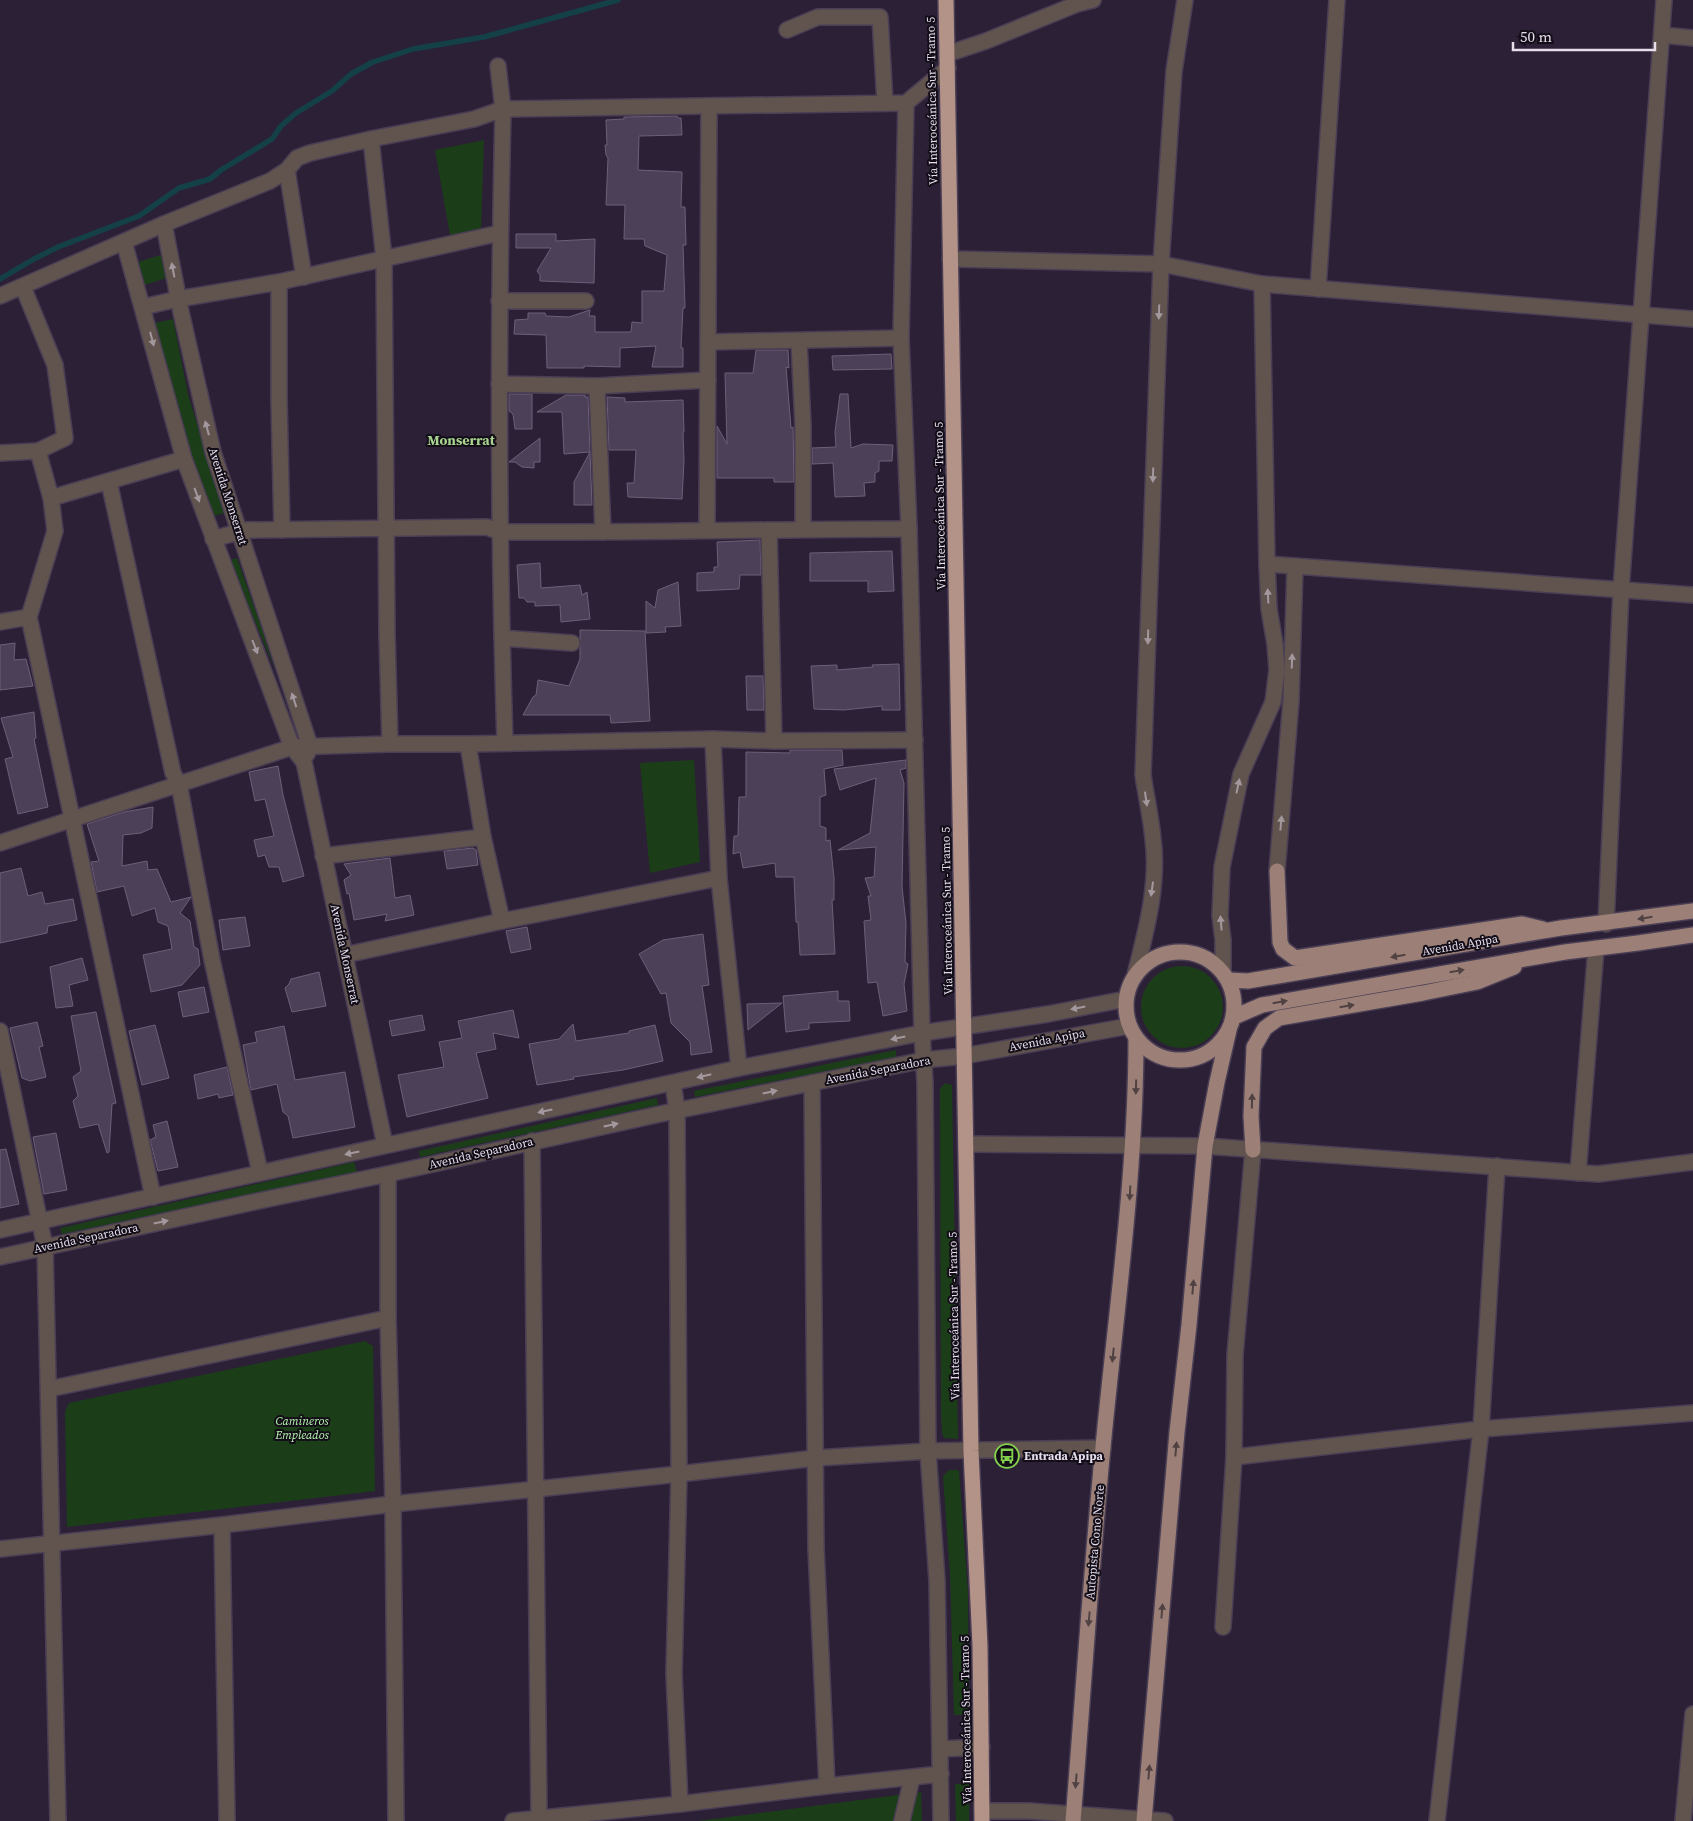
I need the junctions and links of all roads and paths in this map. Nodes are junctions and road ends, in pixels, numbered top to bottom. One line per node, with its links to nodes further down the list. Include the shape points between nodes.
1 (946, 0): 9 (highway, Vía Interoceánica Sur - Tramo 5)
2 (1093, 0): 9 (street, via 986,41)
3 (1185, 0): 22 (street, via 1174,71)
4 (1337, 0): 27 (street)
5 (1664, 0): 7 (street)
6 (788, 30): 12 (street, via 818,16 880,17)
7 (1662, 35): 8 (street); 33 (street)
8 (1693, 38)
9 (947, 61): 11 (street); 21 (highway, Vía Interoceánica Sur - Tramo 5)
10 (498, 66): 14 (street)
11 (906, 102): 12 (street); 35 (street)
12 (885, 103): 13 (street)
13 (709, 106): 14 (street); 37 (street)
14 (503, 109): 15 (street, via 474,119); 18 (street)
15 (370, 139): 16 (street, via 310,153 297,158); 20 (street)
16 (287, 170): 17 (street, via 270,181); 23 (street)
17 (164, 224): 19 (street); 29 (street, Avenida Monserrat, one-way to 17)
18 (500, 233): 20 (street); 30 (street)
19 (124, 242): 26 (street); 32 (street, Avenida Monserrat)
20 (384, 258): 23 (street); 46 (street)
21 (950, 259): 22 (street); 92 (highway, Vía Interoceánica Sur - Tramo 5)
22 (1161, 264): 25 (street); 88 (street, one-way to 88, via 1143,775 1153,840 1154,879)
23 (304, 277): 24 (street)
24 (280, 282): 29 (street); 50 (street)
25 (1262, 284): 27 (street); 56 (street)
26 (23, 287): 28 (street); 41 (street, via 55,365 66,438)
27 (1318, 289): 33 (street)
28 (0, 296)
29 (178, 299): 32 (street); 52 (street, Avenida Monserrat, one-way to 29, via 202,411)
30 (499, 301): 31 (street); 39 (street)
31 (586, 301)
32 (143, 307): 43 (street, Avenida Monserrat, one-way to 43)
33 (1642, 316): 34 (street); 58 (street)
34 (1693, 319)
35 (901, 338): 36 (street); 49 (street)
36 (799, 341): 37 (street); 48 (street)
37 (709, 342): 38 (street)
38 (708, 380): 40 (street); 47 (street)
39 (499, 384): 40 (street); 53 (street)
40 (597, 386): 54 (street)
41 (38, 451): 42 (street); 45 (street)
42 (0, 452)
43 (184, 459): 44 (street); 55 (street, Avenida Monserrat, one-way to 55)
44 (109, 482): 45 (street); 73 (street, via 173,773)
45 (51, 498): 60 (street, via 55,531)
46 (386, 529): 50 (street); 53 (street, via 487,527); 68 (street)
47 (707, 529): 51 (street); 54 (street)
48 (803, 529): 49 (street); 51 (street)
49 (908, 529): 65 (street)
50 (282, 530): 52 (street)
51 (769, 530): 66 (street)
52 (239, 532): 55 (street); 70 (street, Avenida Monserrat, one-way to 52)
53 (500, 532): 54 (street); 62 (street)
54 (603, 532)
55 (213, 539): 71 (street, Avenida Monserrat, one-way to 71)
56 (1266, 564): 57 (street); 89 (street, one-way to 56, via 1220,916 1222,867 1241,774 1272,702 1277,670)
57 (1294, 566): 58 (street); 78 (street, one-way to 57, via 1291,701)
58 (1621, 590): 59 (street); 82 (street)
59 (1693, 595)
60 (29, 617): 61 (street); 74 (street)
61 (0, 622)
62 (502, 638): 63 (street); 67 (street)
63 (572, 643)
64 (713, 739): 66 (street); 67 (street); 79 (street)
65 (915, 740): 66 (street); 95 (street)
66 (774, 741)
67 (505, 742): 69 (street)
68 (390, 744): 69 (street); 70 (street)
69 (468, 744): 75 (street)
70 (310, 746): 71 (street); 72 (street)
71 (292, 747): 72 (street, Avenida Monserrat); 73 (street)
72 (304, 762): 77 (street, Avenida Monserrat)
73 (179, 784): 74 (street); 110 (street, via 212,960)
74 (72, 820): 76 (street); 113 (street)
75 (483, 837): 77 (street); 81 (street)
76 (0, 843)
77 (323, 856): 86 (street, Avenida Monserrat)
78 (1277, 871): 83 (main road, via 1280,942 1294,958 1522,924)
79 (719, 878): 81 (street); 98 (street)
80 (1693, 911): 82 (main road, Avenida Apipa, one-way to 82)
81 (502, 921): 86 (street)
82 (1606, 924): 83 (main road, Avenida Apipa)
83 (1550, 930): 89 (main road, Avenida Apipa, one-way to 89, via 1248,981)
84 (1693, 935): 85 (main road, Avenida Apipa)
85 (1596, 948): 87 (main road, Avenida Apipa); 111 (street)
86 (345, 955): 105 (street, Avenida Monserrat)
87 (1542, 956): 91 (main road, Avenida Apipa, one-way to 87, via 1262,1005); 107 (main road, one-way to 87, via 1251,1116 1254,1047 1266,1028 1278,1018 1477,982)
88 (1135, 975): 89 (main road, via 1154,958 1178,951 1203,956); 90 (main road)
89 (1225, 976): 91 (main road, via 1235,1004)
90 (1126, 999): 92 (street, Avenida Apipa, one-way to 92); 94 (main road, via 1126,1013)
91 (1232, 1024): 94 (main road, via 1222,1042 1211,1051 1185,1061 1157,1056); 106 (main road)
92 (963, 1026): 95 (street); 96 (highway, Vía Interoceánica Sur - Tramo 5)
93 (0, 1031): 114 (street)
94 (1132, 1032): 96 (street, Avenida Apipa); 104 (main road, Autopista Cono Norte, one-way to 104, via 1136,1094)
95 (922, 1033): 97 (street); 98 (street, one-way to 98)
96 (964, 1056): 97 (street, Avenida Separadora); 103 (highway, Vía Interoceánica Sur - Tramo 5)
97 (924, 1060): 100 (street, Avenida Separadora); 123 (street)
98 (739, 1068): 99 (street, one-way to 99)
99 (673, 1083): 101 (street); 105 (street, one-way to 105)
100 (812, 1083): 101 (street, Avenida Separadora, one-way to 100); 126 (street)
101 (677, 1110): 102 (street, Avenida Separadora, one-way to 101); 127 (street)
102 (532, 1142): 112 (street, Avenida Separadora); 128 (street)
103 (966, 1144): 104 (street); 124 (highway, Vía Interoceánica Sur - Tramo 5)
104 (1133, 1144): 106 (street); 122 (main road, Autopista Cono Norte, one-way to 122)
105 (385, 1145): 110 (street, one-way to 110)
106 (1205, 1146): 107 (street); 144 (main road, one-way to 106)
107 (1254, 1150): 109 (street); 125 (street, via 1235,1355)
108 (1693, 1162): 111 (street, via 1598,1174)
109 (1497, 1166): 111 (street); 121 (street)
110 (260, 1172): 113 (street)
111 (1578, 1173)
112 (388, 1174): 116 (street, Avenida Separadora, one-way to 112); 118 (street)
113 (153, 1197): 114 (street)
114 (40, 1221): 115 (street); 116 (street)
115 (0, 1230)
116 (45, 1247): 117 (street, Avenida Separadora); 119 (street)
117 (0, 1257)
118 (388, 1318): 119 (street); 129 (street)
119 (49, 1389): 131 (street)
120 (1693, 1414): 121 (street)
121 (1481, 1429): 125 (street); 152 (street)
122 (1103, 1448): 124 (street); 143 (main road, Autopista Cono Norte, one-way to 143)
123 (928, 1451): 124 (street); 126 (street); 136 (street, via 937,1580)
124 (971, 1451): 135 (highway, Vía Interoceánica Sur - Tramo 5)
125 (1234, 1457): 133 (street)
126 (816, 1458): 127 (street); 139 (street, via 816,1548)
127 (679, 1474): 128 (street); 140 (street, via 674,1674)
128 (537, 1489): 129 (street); 142 (street)
129 (393, 1504): 130 (street); 147 (street)
130 (222, 1526): 131 (street); 146 (street)
131 (51, 1544): 132 (street); 145 (street)
132 (0, 1549)
133 (1223, 1627)
134 (1693, 1714): 153 (street)
135 (982, 1747): 136 (street); 141 (highway, Vía Interoceánica Sur - Tramo 5)
136 (940, 1749): 137 (street)
137 (940, 1774): 138 (street); 150 (street)
138 (912, 1778): 139 (street); 149 (street)
139 (827, 1786): 140 (street)
140 (680, 1804): 142 (street)
141 (982, 1816): 143 (street, via 1029,1811)
142 (540, 1818): 148 (street)
143 (1073, 1818): 144 (street)
144 (1144, 1820): 151 (street)
145 (58, 1821)
146 (227, 1821)
147 (396, 1821)
148 (513, 1821)
149 (902, 1821)
150 (941, 1821)
151 (1165, 1821)
152 (1437, 1821)
153 (1683, 1821)

